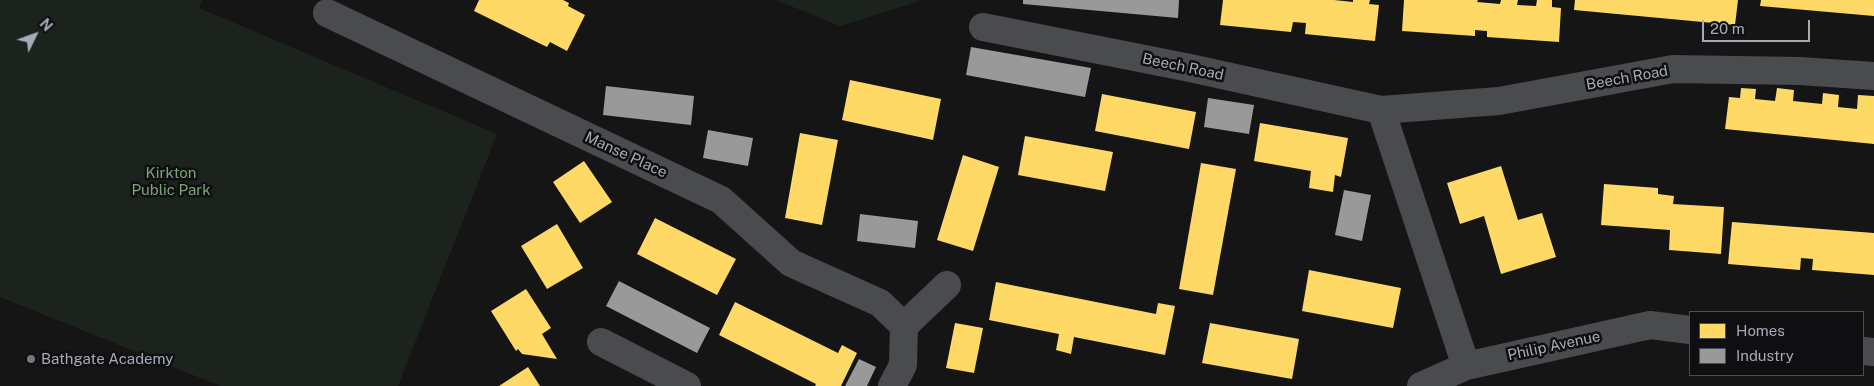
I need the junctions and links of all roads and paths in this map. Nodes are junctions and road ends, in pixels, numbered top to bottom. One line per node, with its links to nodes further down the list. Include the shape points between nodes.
1 (327, 13): 6 (street, Manse Place, via 721,200 791,263 880,303)
2 (983, 27): 4 (street, Beech Road)
3 (1874, 76): 4 (street, Beech Road, via 1673,69 1498,101)
4 (1381, 110): 9 (street)
5 (947, 285): 6 (street)
6 (904, 326): 11 (street, via 903,365)
7 (1689, 330): 9 (street, Philip Avenue, via 1650,325)
8 (602, 342): 10 (street)
9 (1466, 366): 12 (street, Philip Avenue)
10 (687, 386)
11 (892, 386)
12 (1421, 386)

